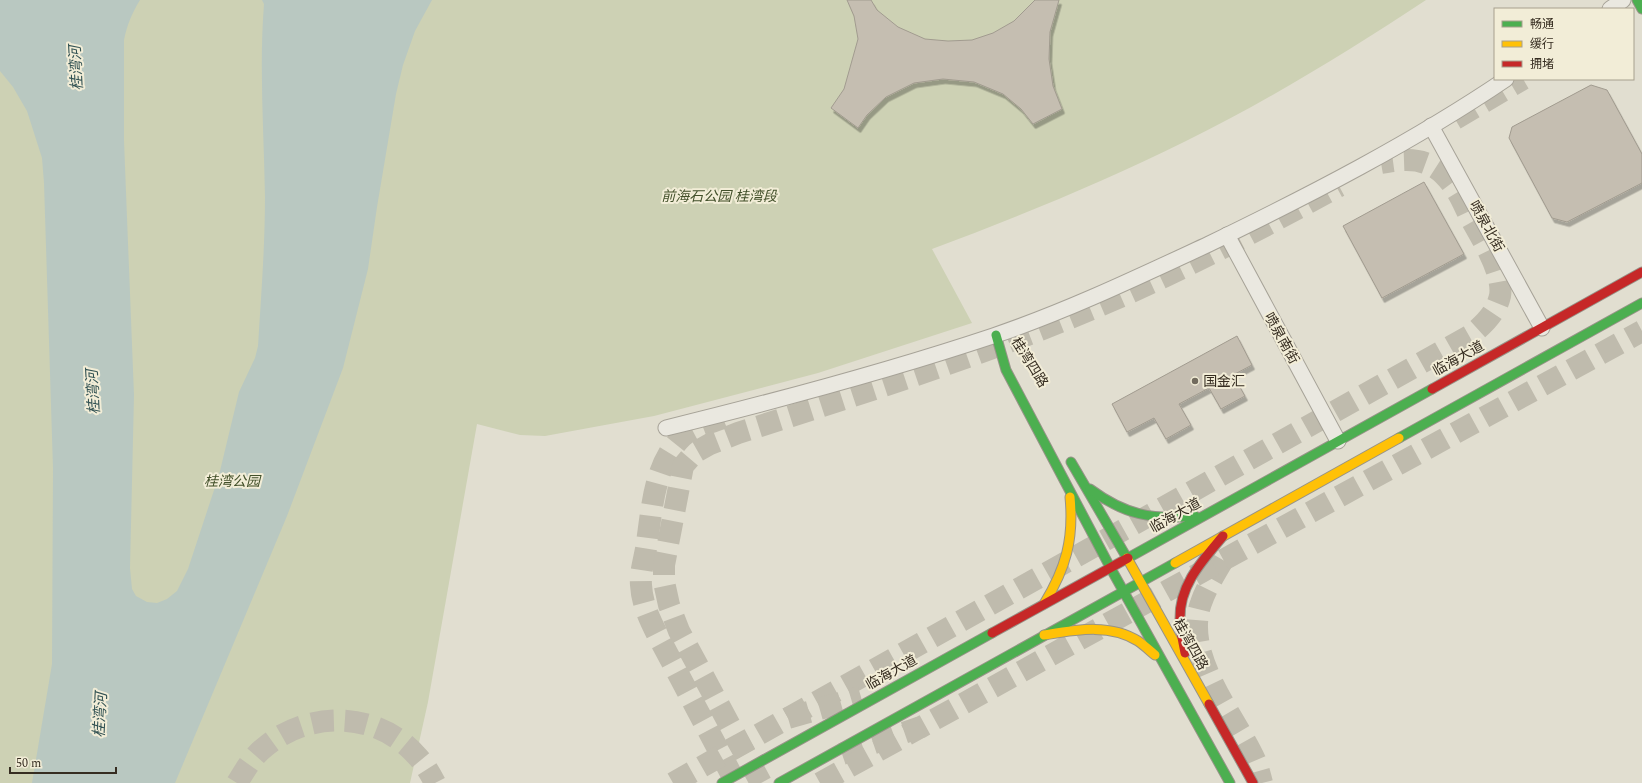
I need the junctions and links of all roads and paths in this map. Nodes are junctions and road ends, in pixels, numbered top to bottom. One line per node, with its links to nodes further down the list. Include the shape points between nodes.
1 (1623, 0): 3 (street)
2 (1637, 0): 4 (main road)
3 (1611, 8)
4 (1642, 9)
5 (1504, 80): 6 (street)
6 (1431, 126): 7 (street); 10 (street, 喷泉北街)
7 (1227, 235): 11 (street, via 1127,282); 14 (street, 喷泉南街)
8 (1642, 272): 10 (main road, 临海大道)
9 (1642, 303): 19 (main road)
10 (1542, 328): 14 (main road, 临海大道)
11 (996, 335): 12 (main road, 桂湾四路); 13 (street, via 781,400); 17 (main road, 桂湾四路, via 1006,370)
12 (1013, 357)
13 (666, 428)
14 (1338, 441): 18 (main road, 临海大道)
15 (1066, 454): 16 (main road, 桂湾四路)
16 (1083, 483): 18 (main road, via 1114,506 1135,514 1156,519); 20 (main road, 桂湾四路)
17 (1069, 488): 21 (main road, 桂湾四路); 24 (main road, via 1072,532 1068,552 1062,571)
18 (1204, 515): 20 (main road, 临海大道)
19 (1223, 536): 22 (main road); 26 (main road, via 1201,562 1181,599 1179,614)
20 (1126, 558): 21 (main road, 临海大道); 22 (main road, 桂湾四路)
21 (1110, 567): 23 (main road, 桂湾四路); 24 (main road, 临海大道)
22 (1140, 582): 23 (main road); 26 (main road, 桂湾四路)
23 (1123, 592): 25 (main road); 27 (main road, 桂湾四路)
24 (1044, 604): 28 (main road, 临海大道)
25 (1044, 635): 27 (main road, via 1089,628 1123,634 1139,641 1155,655); 29 (main road)
26 (1187, 666): 31 (main road, 桂湾四路)
27 (1168, 672): 30 (main road, 桂湾四路)
28 (722, 783)
29 (779, 783)
30 (1230, 783)
31 (1253, 783)

